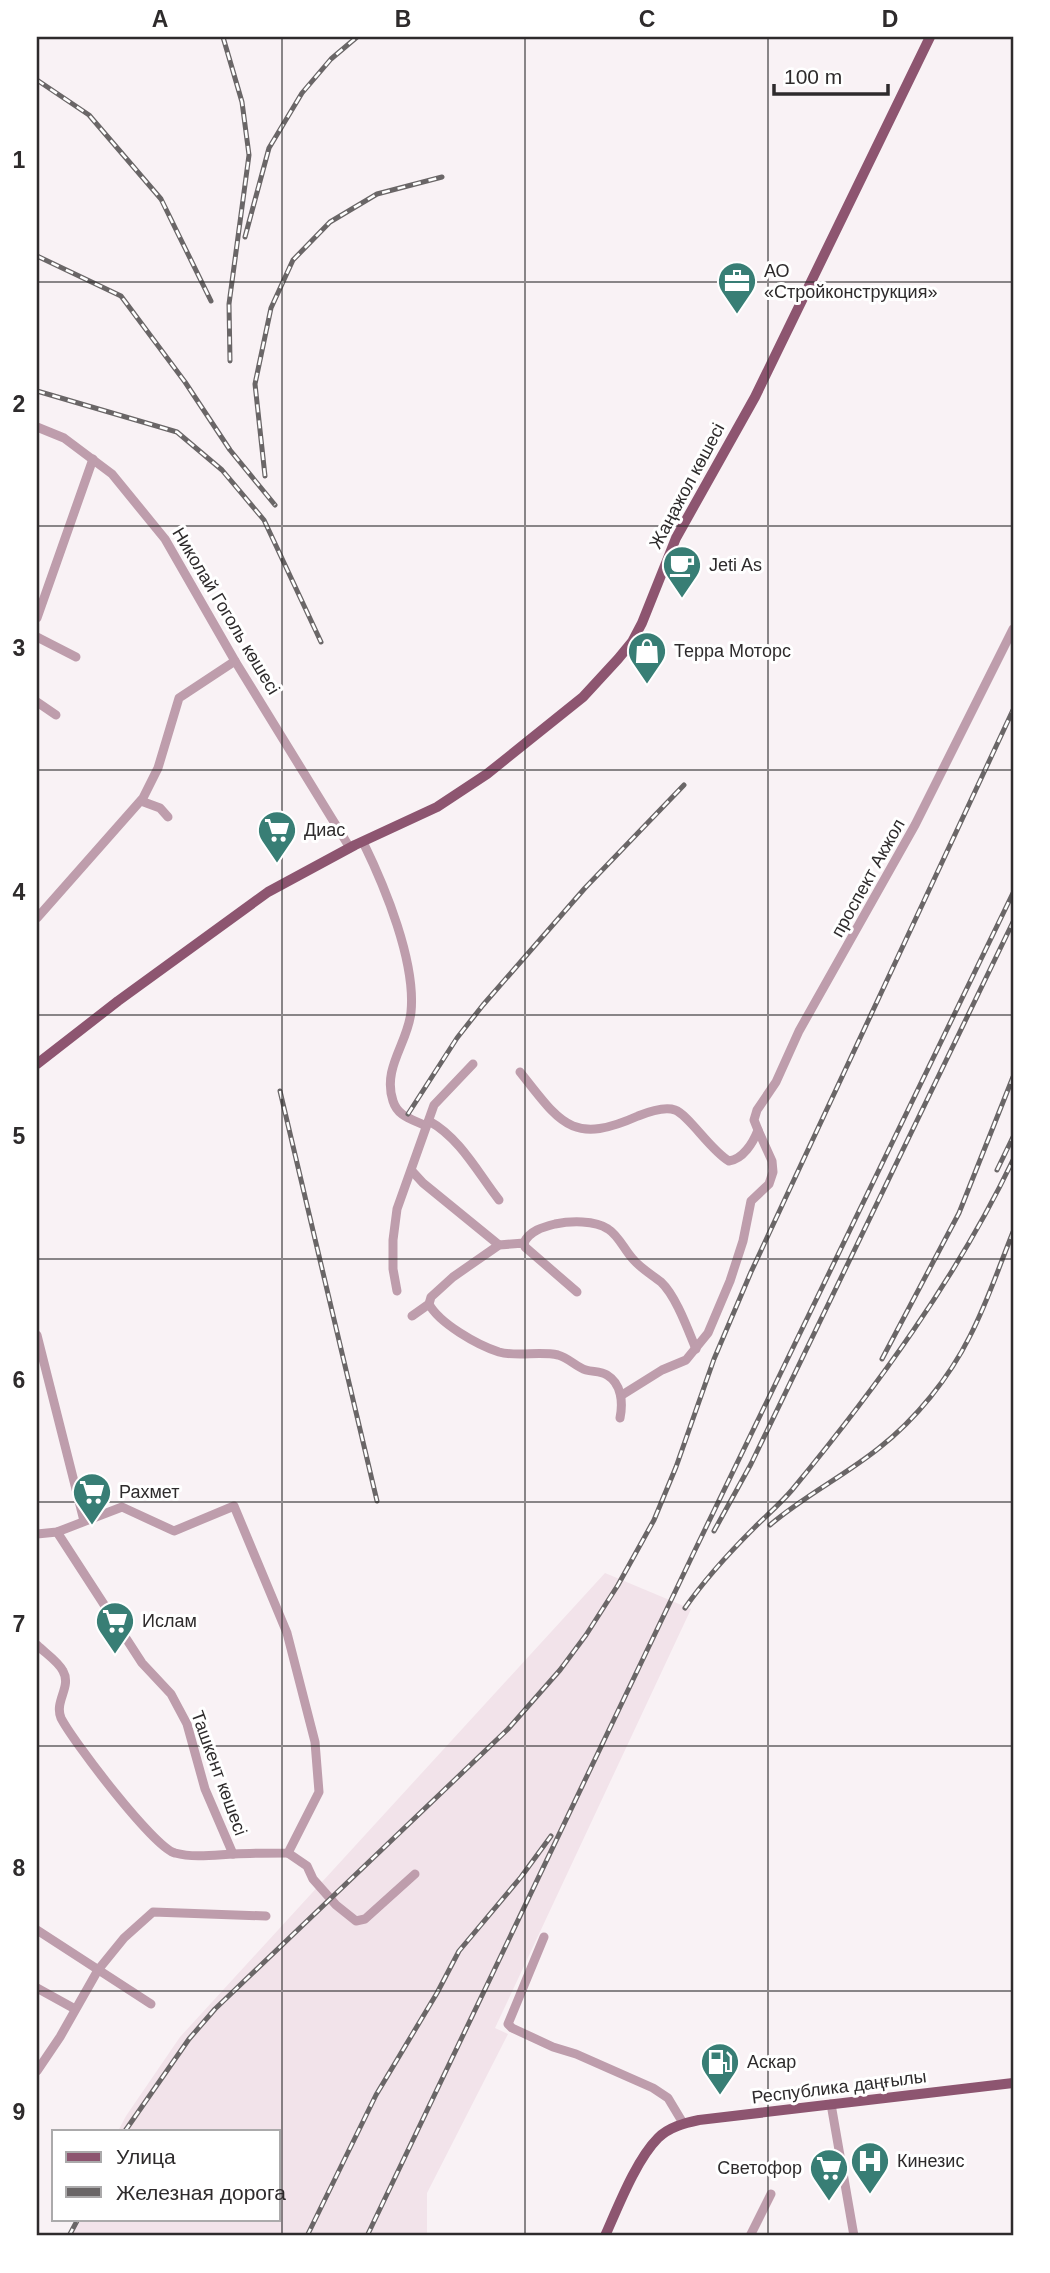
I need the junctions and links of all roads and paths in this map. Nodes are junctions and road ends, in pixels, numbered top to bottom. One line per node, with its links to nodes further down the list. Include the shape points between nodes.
1 (930, 37): 13 (main road, Жаңажол көшесі, via 755,397 676,538 632,642 583,697 487,774 437,807)
2 (37, 427): 3 (street, Николай Гоголь көшесі, via 64,438)
3 (93, 460): 4 (street); 8 (street, Николай Гоголь көшесі, via 112,474 164,539)
4 (37, 618)
5 (1013, 629): 19 (street, проспект Акжол, via 915,825 757,1110)
6 (37, 637): 7 (street)
7 (76, 657)
8 (235, 661): 11 (street, via 179,698 158,768); 13 (street, Николай Гоголь көшесі)
9 (37, 702): 10 (street)
10 (56, 715)
11 (141, 801): 12 (street, via 160,808); 14 (street)
12 (168, 817)
13 (356, 845): 15 (main road, via 268,892); 18 (street, Николай Гоголь көшесі, via 377,870 409,978 411,1010 391,1071 393,1100 402,1115)
14 (37, 918)
15 (37, 1063)
16 (473, 1064): 18 (street, via 434,1105)
17 (520, 1072): 19 (street, via 549,1108 578,1129 604,1128 668,1109 680,1114 729,1161 740,1156)
18 (427, 1124): 20 (street); 21 (street, Николай Гоголь көшесі, via 438,1126 458,1145)
19 (757, 1135): 29 (street, via 773,1172 769,1184 751,1201 730,1281)
20 (412, 1171): 23 (street); 24 (street, via 397,1209 393,1269)
21 (499, 1200)
22 (524, 1243): 23 (street); 25 (street); 29 (street, via 535,1231 563,1222 606,1227 639,1266 663,1284)
23 (499, 1245): 26 (street, via 453,1277)
24 (397, 1291)
25 (577, 1292)
26 (429, 1304): 27 (street); 30 (street, via 479,1344 501,1352 558,1355 609,1376)
27 (412, 1316)
28 (37, 1335): 32 (street)
29 (696, 1349): 30 (street, via 685,1360)
30 (622, 1395): 31 (street)
31 (620, 1418)
32 (84, 1521): 33 (street); 36 (street, via 122,1507 174,1531 234,1506 287,1633 315,1742 318,1792)
33 (57, 1532): 34 (street); 37 (street, Ташкент көшесі, via 142,1663 171,1694 187,1724 205,1789)
34 (37, 1534)
35 (37, 1645): 37 (street, via 66,1678 58,1704 61,1717 143,1827 175,1854)
36 (288, 1853): 37 (street); 38 (street, via 307,1866 336,1905 356,1921 365,1919)
37 (233, 1854)
38 (415, 1874)
39 (266, 1916): 42 (street, via 153,1912)
40 (37, 1930): 42 (street)
41 (544, 1937): 49 (street, via 508,2024 653,2088 668,2098)
42 (98, 1970): 44 (street); 45 (street)
43 (37, 1988): 45 (street)
44 (150, 2004)
45 (75, 2009): 46 (street)
46 (37, 2071)
47 (1013, 2083): 48 (main road, Республика даңғылы)
48 (831, 2104): 49 (main road, Республика даңғылы); 53 (street)
49 (683, 2123): 51 (main road, Республика даңғылы, via 659,2137 642,2161)
50 (771, 2194): 52 (street)
51 (605, 2236)
52 (750, 2236)
53 (854, 2236)

